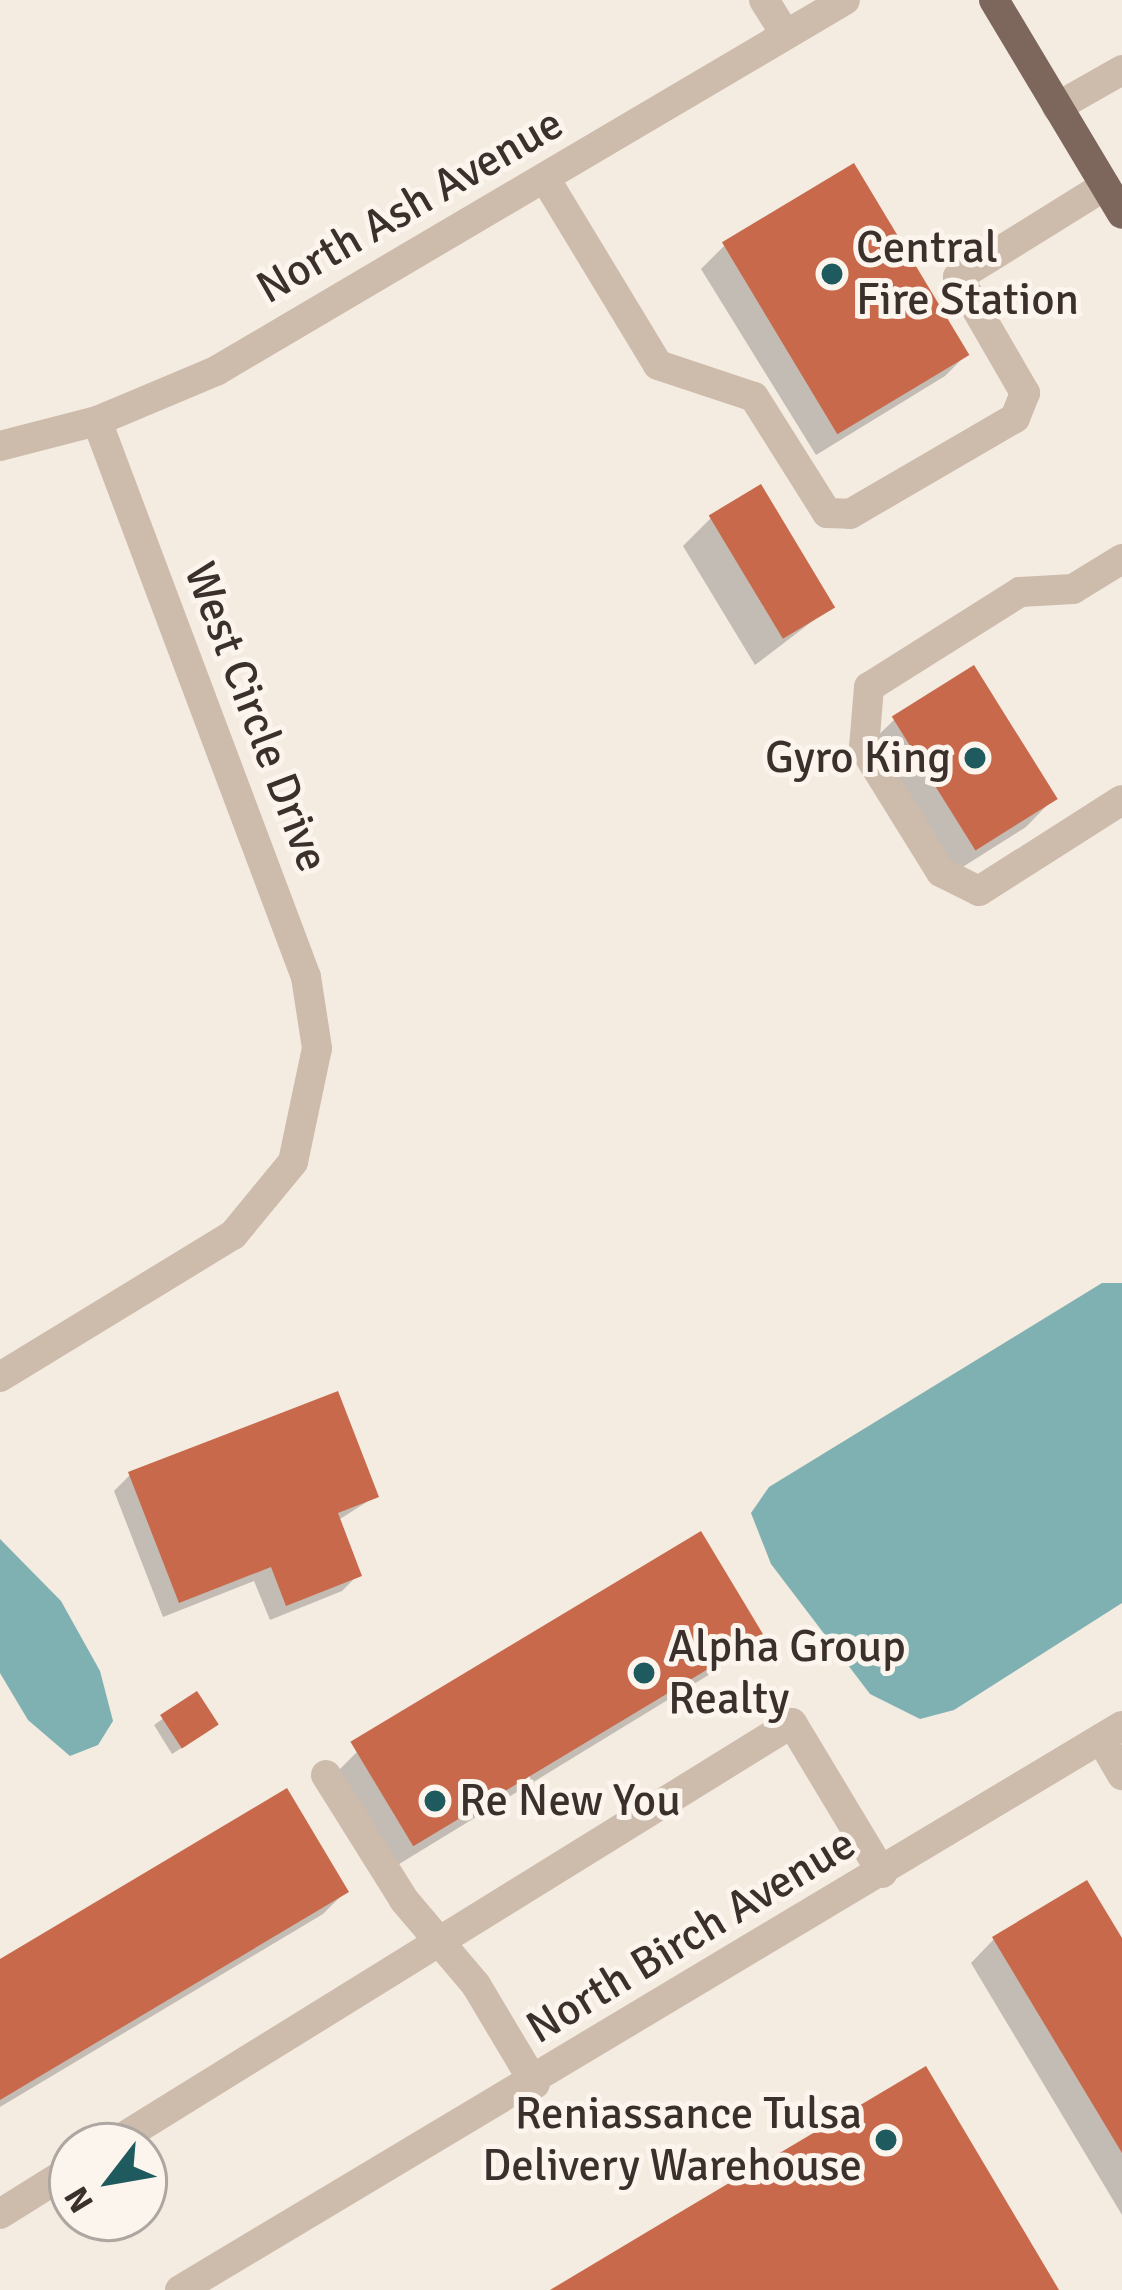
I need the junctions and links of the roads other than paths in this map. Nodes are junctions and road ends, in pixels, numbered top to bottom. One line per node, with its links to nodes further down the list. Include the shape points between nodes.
1 (764, 0): 4 (street)
2 (844, 0): 4 (street, North Ash Avenue)
3 (994, 0): 6 (main road)
4 (785, 34): 7 (street, North Ash Avenue)
5 (1122, 70): 6 (street)
6 (1058, 106): 8 (main road)
7 (546, 180): 8 (street, via 658,365 754,397 827,513 850,514 1015,418 1025,393 958,277); 10 (street, North Ash Avenue, via 215,371)
8 (1105, 186): 9 (main road)
9 (1122, 214)
10 (97, 421): 11 (street, North Ash Avenue); 14 (street, West Circle Drive, via 306,977 317,1048 293,1162 233,1235)
11 (0, 446)
12 (1122, 559): 13 (street, via 1073,589 1020,592 868,687 864,748 941,872 979,891)
13 (1122, 800)
14 (0, 1377)
15 (1111, 1733): 17 (street); 18 (street, North Birch Avenue)
16 (326, 1775): 19 (street, via 404,1900)
17 (1122, 1775)
18 (882, 1873): 19 (street, via 792,1723); 20 (street, North Birch Avenue)
19 (440, 1940): 20 (street); 21 (street)
20 (535, 2084): 24 (street, North Birch Avenue)
21 (148, 2122)
22 (48, 2184): 23 (street)
23 (0, 2214)
24 (180, 2290)

